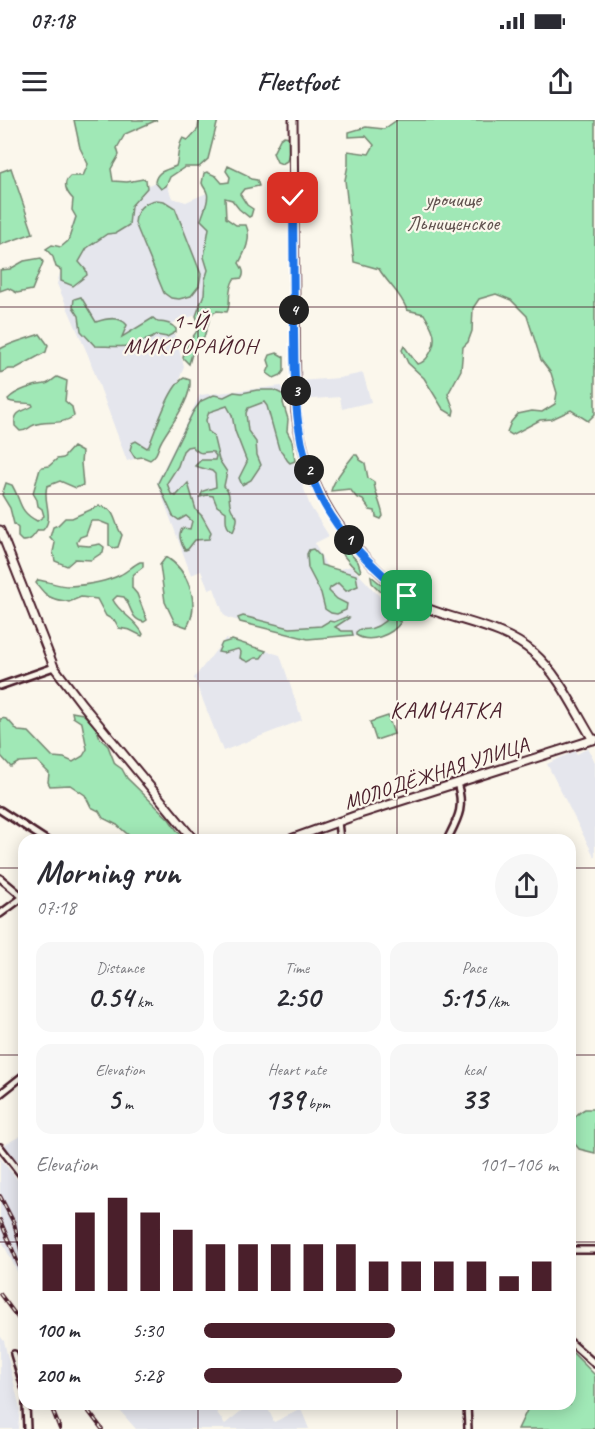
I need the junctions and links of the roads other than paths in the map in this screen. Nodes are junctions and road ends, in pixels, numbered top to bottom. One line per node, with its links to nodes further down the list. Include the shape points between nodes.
1 (293, 120): 5 (street, via 296,412 305,459 320,497 359,552 407,596 428,609 495,630 534,653 553,674)
2 (0, 530): 3 (street)
3 (54, 667): 4 (street); 10 (street)
4 (0, 686)
5 (594, 741): 6 (street, МОЛОДЁЖНАЯ УЛИЦА)
6 (457, 783): 8 (street, МОЛОДЁЖНАЯ УЛИЦА); 13 (street, via 462,799)
7 (0, 810): 9 (street)
8 (338, 822): 11 (street, МОЛОДЁЖНАЯ УЛИЦА); 12 (street)
9 (37, 834)
10 (189, 834)
11 (305, 834)
12 (339, 834)
13 (450, 834)
14 (0, 878): 15 (street)
15 (18, 892)
16 (18, 901): 17 (street)
17 (0, 914)
18 (18, 1080): 19 (street)
19 (0, 1094)
20 (0, 1147): 21 (street)
21 (18, 1170)
22 (576, 1250): 23 (street)
23 (595, 1250)
24 (576, 1348): 26 (street)
25 (14, 1354): 27 (street)
26 (595, 1365)
27 (18, 1367)
28 (26, 1410): 30 (street)
29 (467, 1410): 31 (street)
30 (27, 1429)
31 (468, 1429)

